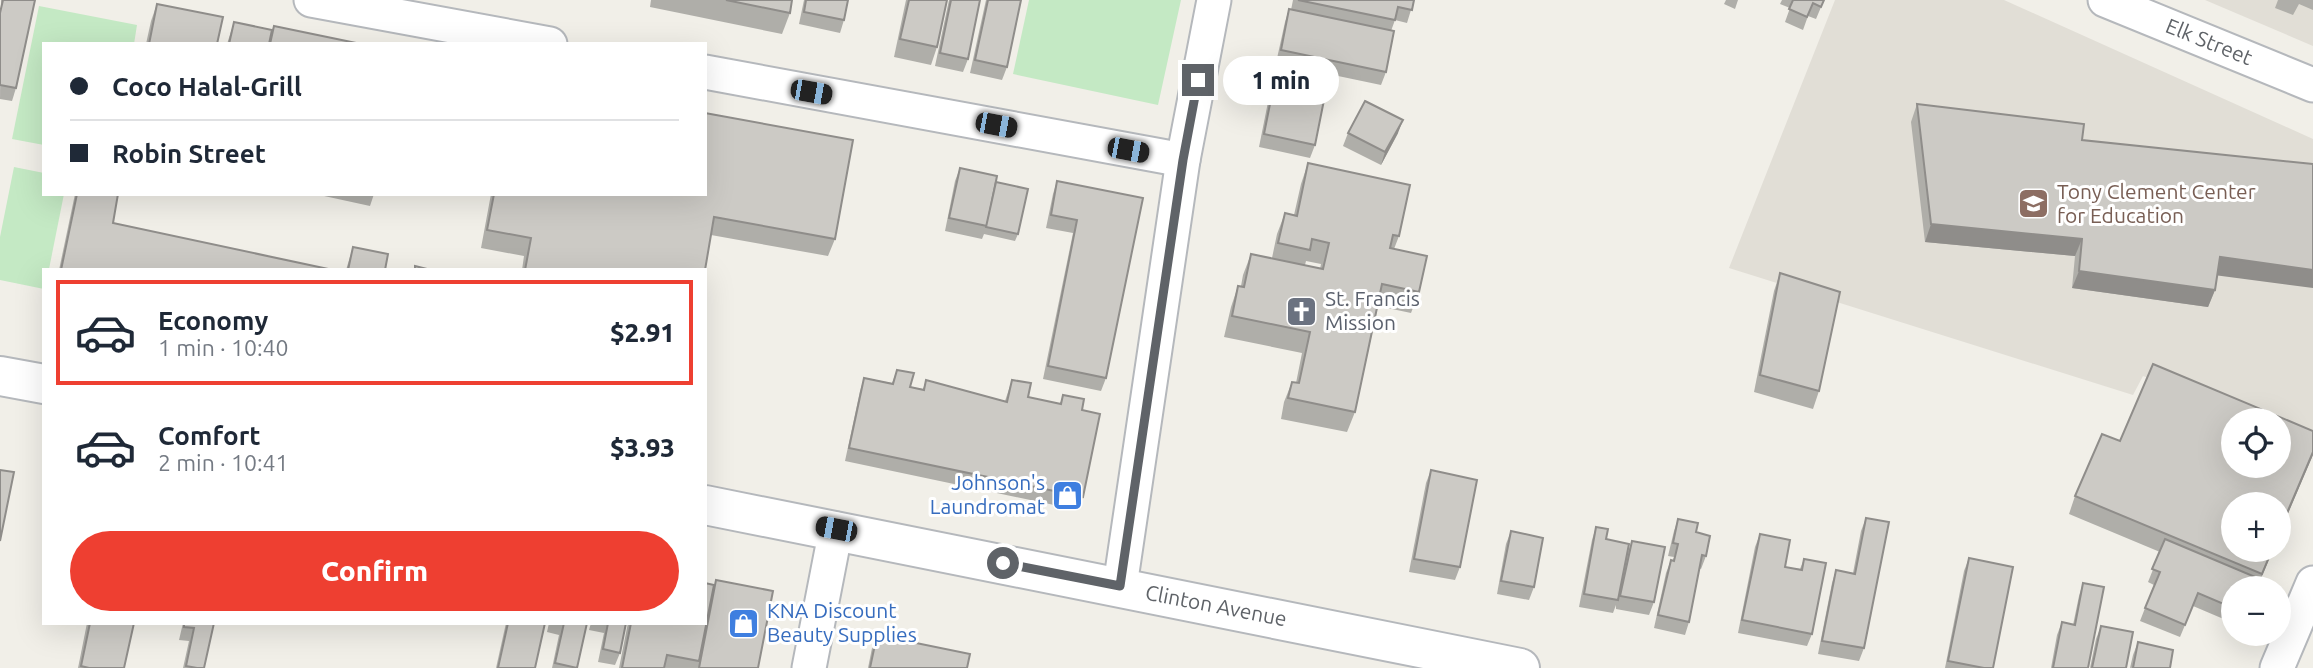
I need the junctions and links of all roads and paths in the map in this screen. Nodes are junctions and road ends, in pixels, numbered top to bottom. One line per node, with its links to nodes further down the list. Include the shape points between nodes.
1 (311, 0): 4 (street)
2 (1214, 0): 7 (street)
3 (2105, 0): 6 (street, Elk Street)
4 (539, 42)
5 (707, 72): 7 (street)
6 (2313, 85)
7 (1183, 160): 13 (street)
8 (0, 376): 9 (street)
9 (42, 384)
10 (707, 505): 11 (street, Clinton Avenue)
11 (836, 529): 13 (street, Clinton Avenue); 14 (street)
12 (2313, 583): 16 (street)
13 (1120, 586): 15 (street, Clinton Avenue)
14 (809, 668)
15 (1520, 668)
16 (2277, 668)

